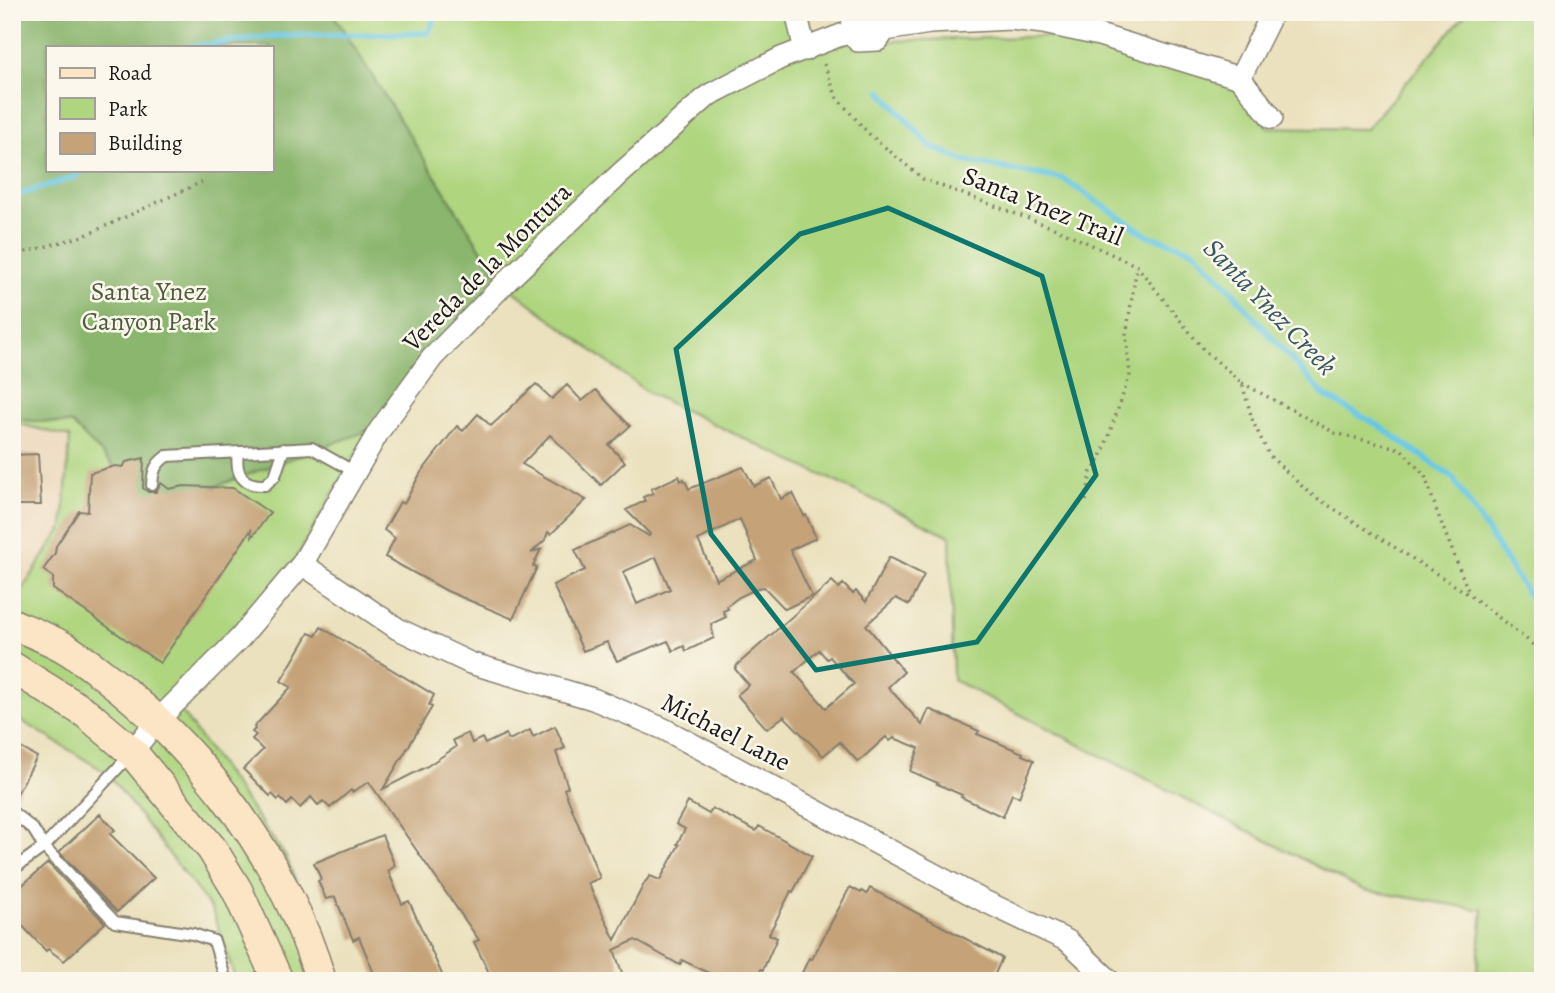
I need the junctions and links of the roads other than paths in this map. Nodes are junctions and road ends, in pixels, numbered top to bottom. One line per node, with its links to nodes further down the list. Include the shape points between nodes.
1 (796, 12): 3 (street)
2 (1273, 12): 4 (street)
3 (805, 50): 4 (street, Vereda de la Montura, via 849,32 853,23 876,22 885,30 1011,19 1099,34); 8 (street, Vereda de la Montura, via 709,95 620,174 432,358)
4 (1240, 78): 5 (street)
5 (1272, 118)
6 (284, 449): 7 (lane); 7 (lane, via 275,476 265,485 253,486 241,477); 8 (lane, via 312,448)
7 (238, 452): 9 (lane, via 167,456 158,462)
8 (355, 472): 10 (street, Vereda de la Montura)
9 (152, 485)
10 (302, 564): 13 (street, Vereda de la Montura, via 240,638); 21 (street, Michael Lane, via 398,629 470,663 593,699 664,729 982,900 1068,941)
11 (12, 624): 13 (street, via 67,650)
12 (12, 667): 14 (street, via 86,713)
13 (156, 722): 14 (street, Vereda de la Montura); 20 (street, via 198,763 253,838 300,921)
14 (132, 752): 16 (lane); 19 (street, via 212,849 237,890)
15 (12, 812): 16 (lane, via 33,829)
16 (44, 847): 17 (lane); 18 (lane, via 115,922 214,941)
17 (12, 870)
18 (226, 981)
19 (278, 981)
20 (321, 981)
21 (1110, 981)

